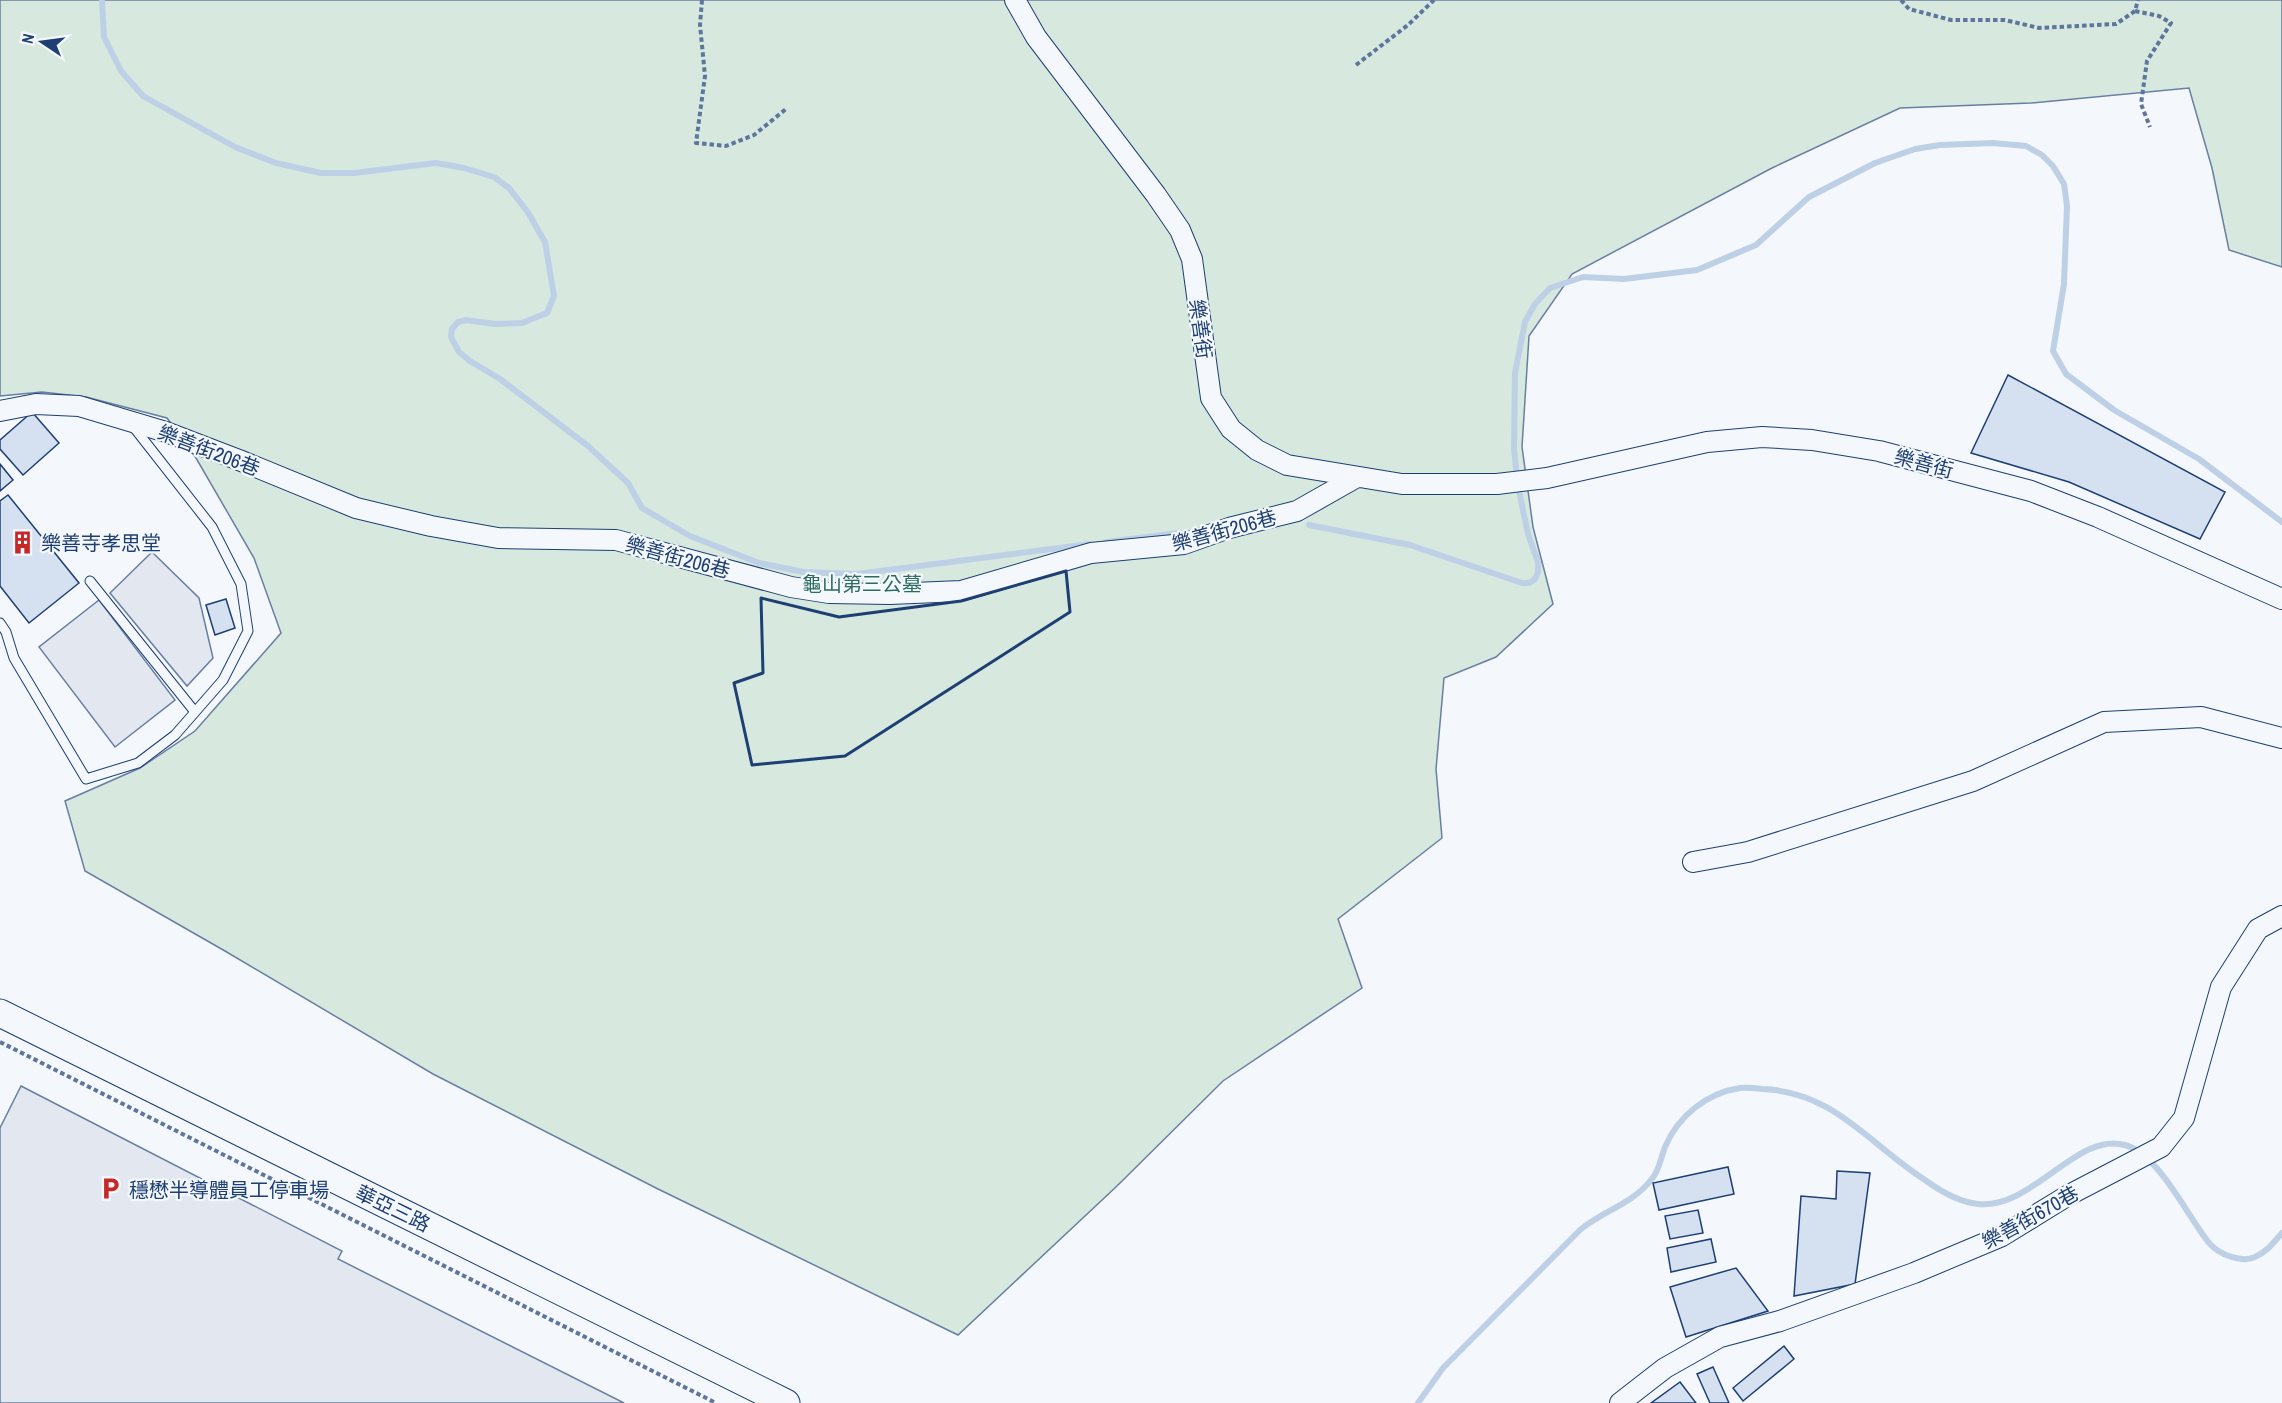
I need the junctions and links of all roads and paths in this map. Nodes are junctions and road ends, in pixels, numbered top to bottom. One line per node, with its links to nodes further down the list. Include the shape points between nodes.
1 (702, 0): 8 (path, via 705,76 696,143 726,146 754,135)
2 (1015, 0): 12 (street, 樂善街, via 1036,37 1180,230 1192,259 1211,398 1232,429 1257,450 1287,465)
3 (1434, 0): 7 (path)
4 (1901, 0): 6 (path, via 1909,9 1951,20 2005,20 2039,28 2116,24)
5 (2138, 0): 6 (path)
6 (2135, 11): 9 (path, via 2171,23 2147,61 2141,104)
7 (1356, 65)
8 (786, 109)
9 (2150, 127)
10 (0, 411): 11 (street, 樂善街206巷, via 36,404 79,406)
11 (129, 421): 12 (street, 樂善街206巷, via 356,508 498,538 616,540 791,587 829,593 961,591 1091,553 1184,544 1297,511); 16 (lane, via 213,527 241,584 249,631 224,680)
12 (1357, 477): 14 (street, 樂善街, via 1402,484 1497,484 1547,478 1707,442 1762,437 1812,440 1879,451 2031,491)
13 (90, 581): 16 (lane)
14 (2282, 599)
15 (0, 623): 16 (lane, via 14,658 86,779 138,763 175,735)
16 (195, 712)
17 (2282, 738): 18 (street, via 2201,717 2104,722 1973,781 1748,852)
18 (1694, 862)
19 (2282, 916): 24 (street, 樂善街670巷, via 2258,929 2221,987 2184,1118 2162,1147 2067,1196 2002,1236 1914,1273 1780,1321 1720,1337 1665,1368)
20 (0, 1013): 23 (street, 華亞三路)
21 (0, 1042): 22 (path)
22 (716, 1403)
23 (786, 1403)
24 (1620, 1403)

